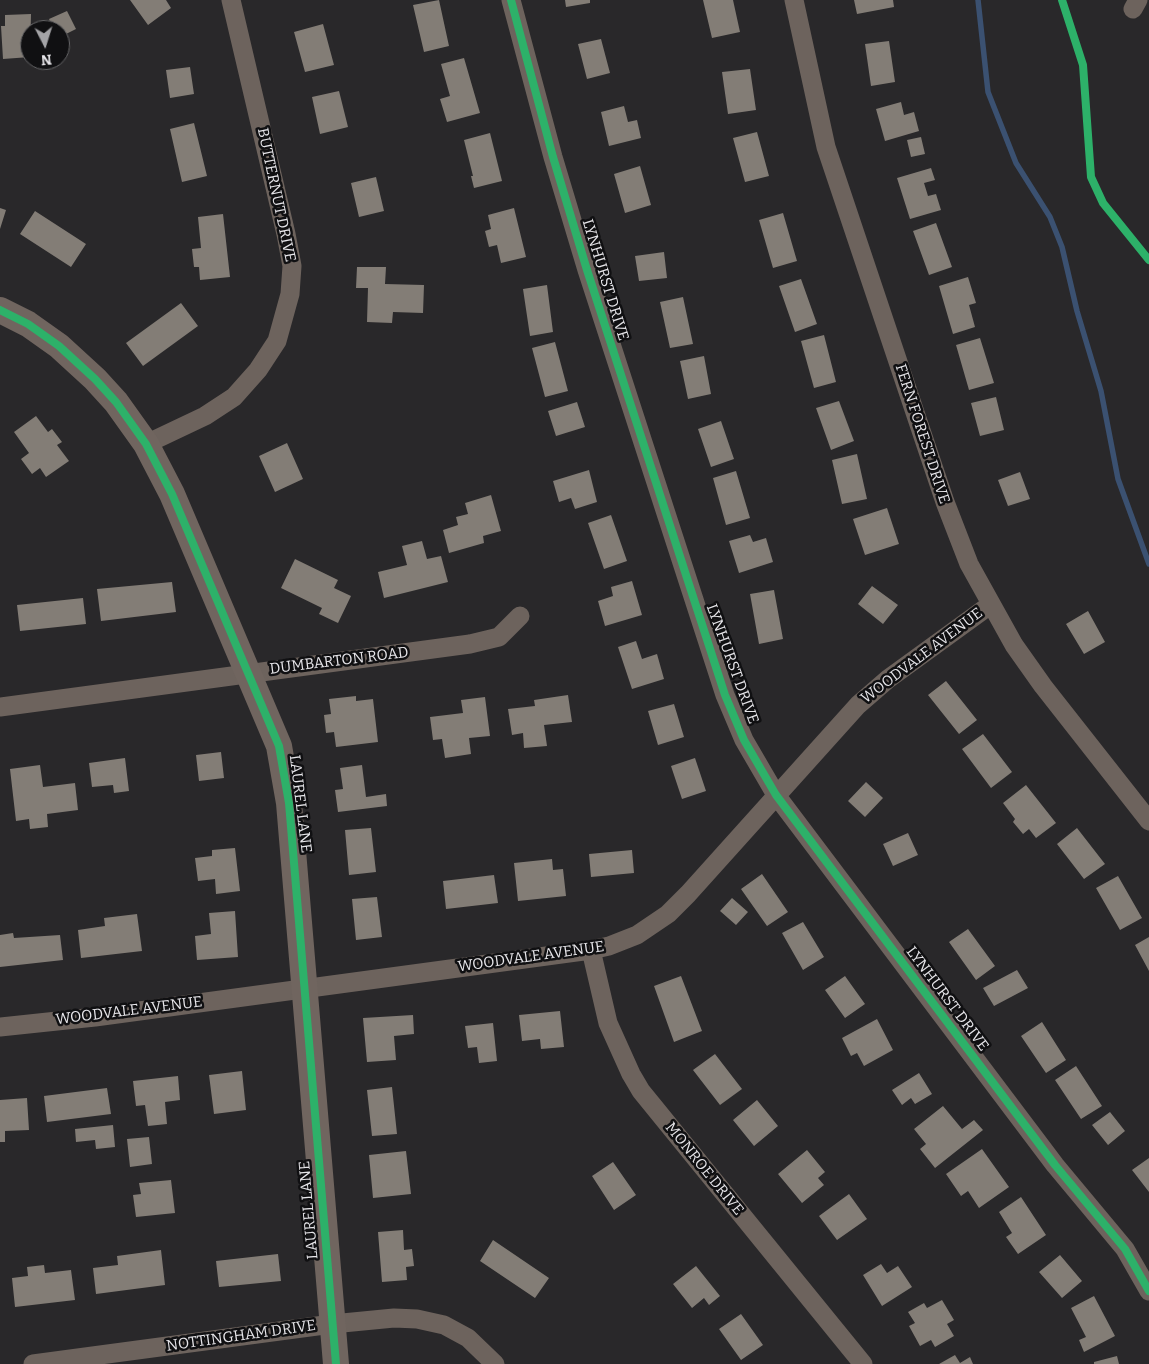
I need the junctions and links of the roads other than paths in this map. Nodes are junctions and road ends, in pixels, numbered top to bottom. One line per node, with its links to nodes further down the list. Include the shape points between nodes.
1 (231, 0): 5 (street, BUTTERNUT DRIVE, via 286,234 292,266 290,294 277,341 258,370 234,397 205,416)
2 (511, 0): 10 (street, LYNHURST DRIVE, via 587,270 722,685 744,740)
3 (794, 0): 6 (street, FERN FOREST DRIVE, via 813,94 834,171 945,502)
4 (0, 310): 5 (street, LAUREL LANE, via 28,324 59,346 95,379 121,408)
5 (146, 444): 8 (street, LAUREL LANE, via 172,494)
6 (990, 605): 10 (street, WOODVALE AVENUE, via 873,692); 11 (street, FERN FOREST DRIVE, via 1043,686)
7 (520, 616): 8 (street, DUMBARTON ROAD, via 499,637 470,644)
8 (248, 673): 9 (street, DUMBARTON ROAD); 13 (street, LAUREL LANE, via 279,746 284,774)
9 (0, 707)
10 (776, 795): 12 (street, WOODVALE AVENUE, via 668,914 638,935); 15 (street, LYNHURST DRIVE, via 1055,1165 1125,1250)
11 (1149, 820)
12 (590, 950): 13 (street, WOODVALE AVENUE); 20 (street, MONROE DRIVE, via 608,1023 641,1091)
13 (303, 988): 14 (street, WOODVALE AVENUE, via 94,1017); 16 (street, LAUREL LANE)
14 (0, 1026)
15 (1149, 1291)
16 (332, 1324): 17 (street, NOTTINGHAM DRIVE); 18 (street, LAUREL LANE); 19 (street, NOTTINGHAM DRIVE, via 394,1318 444,1325 468,1338)
17 (33, 1364)
18 (336, 1364)
19 (495, 1364)
20 (863, 1364)

